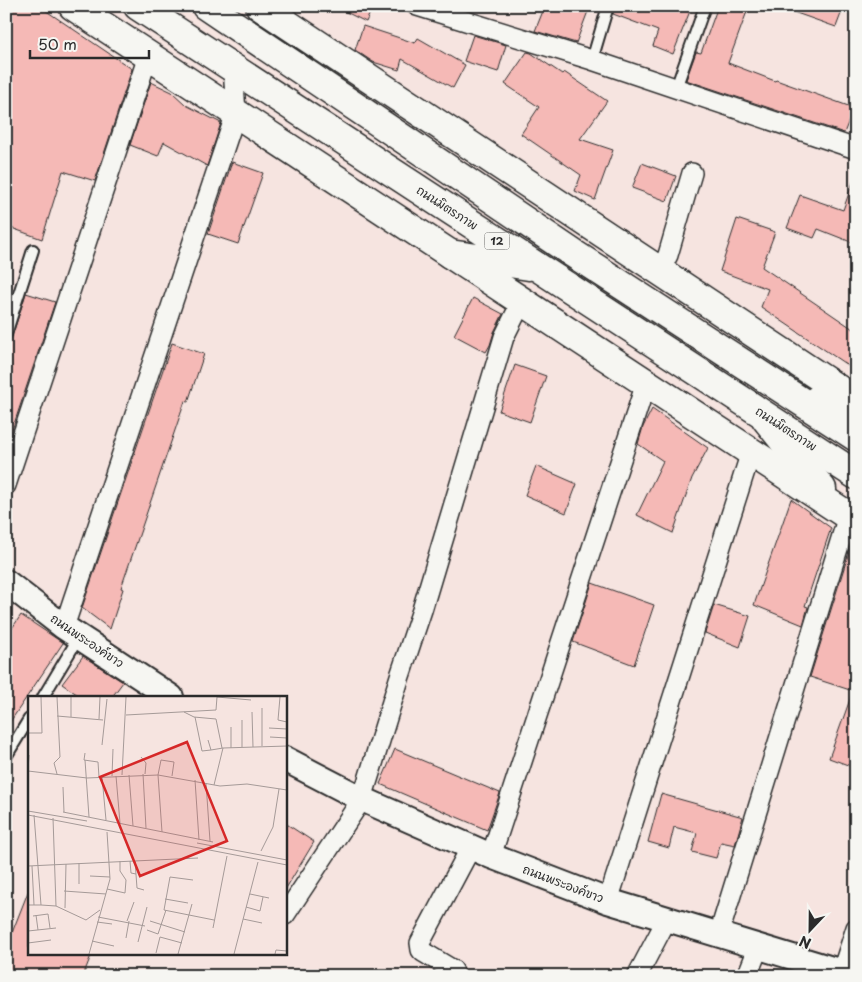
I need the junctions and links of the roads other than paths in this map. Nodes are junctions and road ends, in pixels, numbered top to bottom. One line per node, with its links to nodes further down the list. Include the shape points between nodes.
1 (73, 6): 8 (main road)
2 (206, 6): 7 (main road, 12)
3 (608, 6): 9 (lane)
4 (705, 6): 11 (lane)
5 (421, 7): 9 (street)
6 (145, 8): 10 (main road, ถนนมิตรภาพ / 12)
7 (263, 19): 10 (main road); 14 (main road); 16 (main road, 12)
8 (148, 56): 12 (main road); 31 (street)
9 (592, 60): 11 (street)
10 (233, 68): 12 (street); 20 (main road, ถนนมิตรภาพ / 12)
11 (676, 88): 13 (street)
12 (236, 113): 18 (main road); 34 (street)
13 (855, 147)
14 (508, 170): 16 (main road); 19 (main road)
15 (692, 173): 19 (street, via 668,255)
16 (564, 247): 20 (main road); 24 (main road, 12)
17 (33, 250): 22 (lane)
18 (450, 254): 20 (main road); 21 (main road)
19 (660, 271): 25 (main road)
20 (547, 273): 26 (main road, ถนนมิตรภาพ / 12)
21 (522, 301): 23 (main road); 40 (street, via 504,337)
22 (6, 334)
23 (646, 383): 29 (main road); 41 (street)
24 (780, 387): 27 (main road); 28 (main road, 12)
25 (856, 401)
26 (762, 413): 30 (main road, ถนนมิตรภาพ / 12); 32 (main road)
27 (856, 413)
28 (856, 436)
29 (751, 452): 32 (main road); 42 (street)
30 (856, 475)
31 (6, 485)
32 (847, 515): 46 (street)
33 (6, 582): 34 (street, ถนนพระองค์ขาว)
34 (71, 632): 35 (street, ถนนพระองค์ขาว); 36 (lane, via 76,642)
35 (165, 695)
36 (43, 696)
37 (28, 722): 38 (lane)
38 (7, 756)
39 (286, 760): 40 (street, ถนนพระองค์ขาว)
40 (362, 799): 41 (street, ถนนพระองค์ขาว); 43 (street)
41 (481, 852): 42 (street, ถนนพระองค์ขาว); 49 (street, via 420,943 423,952 453,970)
42 (608, 901): 44 (street, ถนนพระองค์ขาว)
43 (286, 913)
44 (667, 919): 46 (street, ถนนพระองค์ขาว); 50 (street)
45 (856, 928): 48 (street)
46 (719, 934): 47 (street, ถนนพระองค์ขาว)
47 (759, 946): 48 (street, ถนนพระองค์ขาว); 51 (street)
48 (849, 974)
49 (456, 976)
50 (637, 976)
51 (747, 976)

